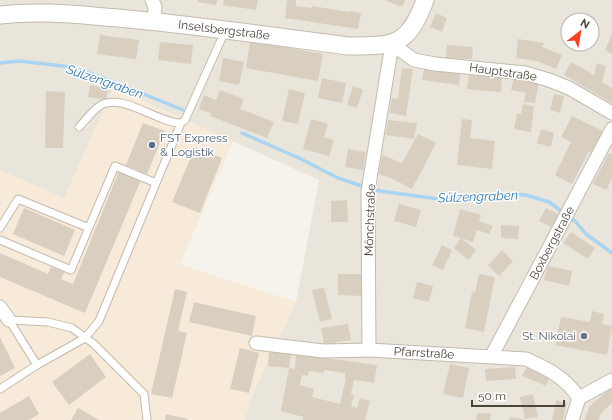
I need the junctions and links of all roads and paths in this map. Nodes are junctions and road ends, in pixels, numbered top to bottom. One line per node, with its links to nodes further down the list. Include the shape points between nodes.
1 (152, 0): 4 (street, via 155,7)
2 (425, 0): 6 (street, via 412,28)
3 (0, 15): 4 (street, Inselsbergstraße, via 43,13)
4 (154, 21): 5 (street, Inselsbergstraße)
5 (225, 30): 6 (street, Inselsbergstraße, via 348,46); 8 (lane, via 185,120)
6 (392, 44): 7 (street, Hauptstraße, via 414,60 525,73 549,80 569,88); 19 (street, Mönchstraße, via 369,188)
7 (612, 113)
8 (181, 123): 9 (lane, via 168,121 115,102 101,105); 11 (lane)
9 (79, 126)
10 (612, 129): 20 (street, Boxbergstraße)
11 (156, 183): 13 (lane, via 115,166); 17 (lane, via 99,321)
12 (0, 228): 13 (lane, via 18,199)
13 (89, 228): 14 (lane, via 71,270)
14 (0, 240)
15 (0, 308): 16 (street)
16 (10, 320): 17 (lane, via 72,328); 21 (lane)
17 (85, 338): 21 (lane); 25 (lane, via 144,394)
18 (256, 344): 19 (street, Pfarrstraße, via 323,351)
19 (369, 350): 20 (street, Pfarrstraße)
20 (491, 357): 24 (street, Pfarrstraße, via 526,359 571,386)
21 (37, 365): 23 (lane)
22 (612, 380): 24 (street)
23 (0, 389)
24 (579, 398): 26 (street)
25 (147, 420)
26 (572, 420)

